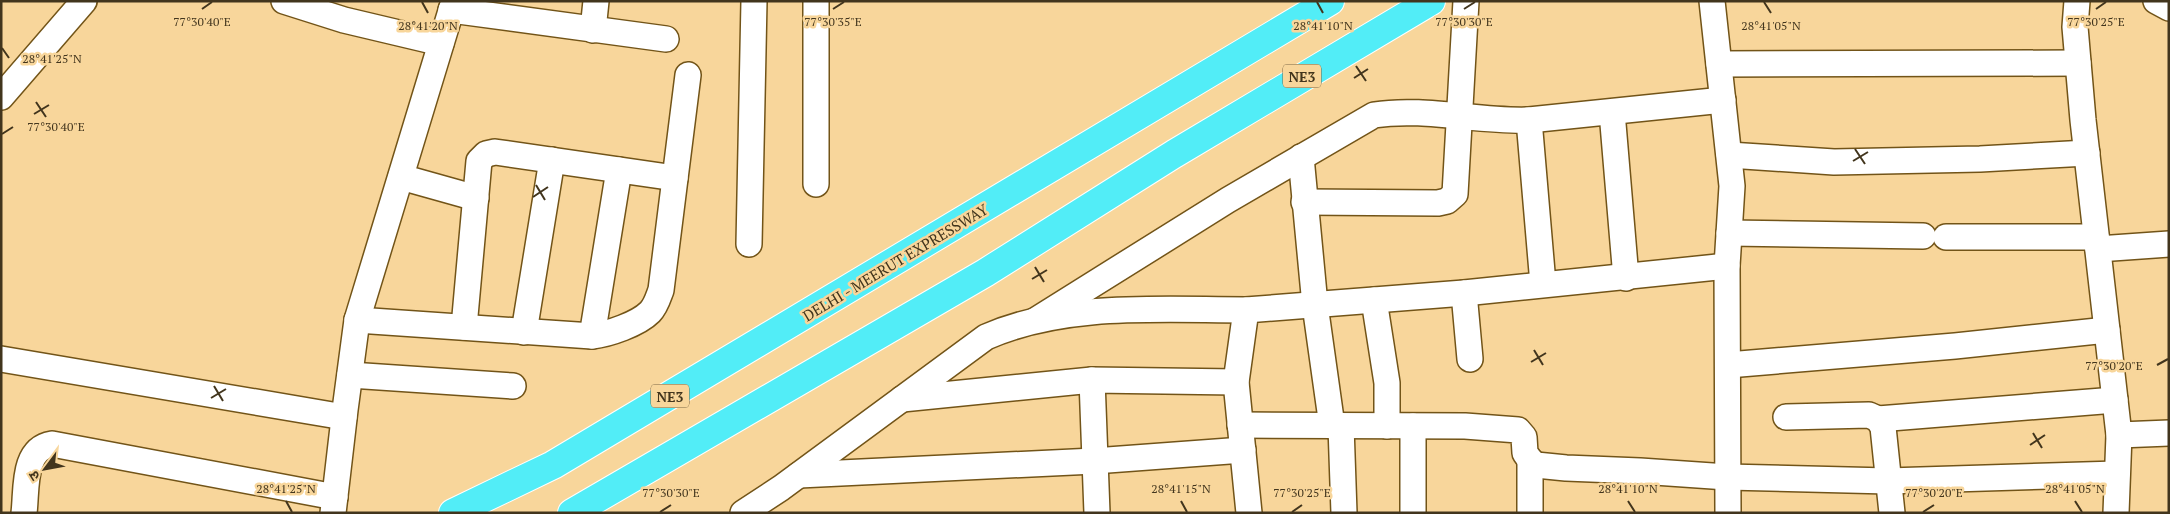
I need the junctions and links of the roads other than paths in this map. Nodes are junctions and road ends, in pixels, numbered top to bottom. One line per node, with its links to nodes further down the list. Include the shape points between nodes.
1 (84, 1): 20 (street)
2 (284, 1): 16 (street, via 344,20)
3 (596, 1): 14 (street)
4 (754, 1): 37 (street)
5 (816, 1): 32 (street)
6 (1330, 1): 79 (highway, DELHI - MEERUT EXPRESSWAY / NE3, via 553,465)
7 (1431, 1): 80 (highway, NE3, via 1174,154 985,273)
8 (1466, 1): 23 (street)
9 (1712, 1): 18 (street)
10 (2077, 1): 17 (street)
11 (2156, 1): 13 (street)
12 (453, 6): 14 (street); 16 (street)
13 (2169, 8)
14 (593, 30): 15 (street)
15 (666, 39)
16 (441, 43): 30 (street)
17 (2078, 63): 18 (street); 25 (street)
18 (1719, 64): 21 (street)
19 (688, 75): 31 (street)
20 (1, 97)
21 (1723, 100): 22 (street); 26 (street)
22 (1612, 112): 24 (street); 40 (street)
23 (1458, 117): 24 (street); 27 (street, via 1374,115); 34 (street, via 1455,194 1447,201)
24 (1529, 120): 41 (street)
25 (2087, 153): 26 (street, via 1834,162); 36 (street)
26 (1729, 155): 35 (street, via 1732,186)
27 (1301, 157): 34 (street); 47 (street)
28 (552, 160): 29 (street); 33 (street, via 495,152 486,154 479,161); 50 (street)
29 (619, 170): 31 (street); 51 (street)
30 (401, 177): 33 (street); 46 (street)
31 (675, 178): 51 (street, via 661,290 655,305 649,313 627,325 607,334)
32 (816, 184)
33 (476, 198): 48 (street)
34 (1304, 202): 44 (street)
35 (1729, 233): 36 (street); 39 (street)
36 (2097, 243): 38 (street); 49 (street)
37 (749, 244)
38 (2169, 244)
39 (1727, 266): 40 (street); 54 (street)
40 (1626, 278): 41 (street)
41 (1543, 284): 42 (street)
42 (1464, 293): 43 (street); 52 (street)
43 (1374, 300): 44 (street); 66 (street, via 1387,383)
44 (1315, 305): 45 (street); 65 (street)
45 (1246, 310): 47 (street, via 1107,310); 57 (street)
46 (357, 320): 48 (street); 55 (street)
47 (1036, 320): 59 (street, via 986,337)
48 (464, 327): 50 (street)
49 (2107, 330): 54 (street); 60 (street)
50 (524, 332): 51 (street)
51 (592, 336)
52 (1470, 359)
53 (1, 360): 61 (street)
54 (1728, 365): 75 (street)
55 (350, 374): 58 (street); 61 (street)
56 (1092, 380): 57 (street); 59 (street); 72 (street)
57 (1236, 382): 64 (street)
58 (513, 386)
59 (902, 399): 74 (street)
60 (2115, 400): 63 (street); 69 (street)
61 (344, 417): 77 (street)
62 (1786, 417): 63 (street, via 1870,415)
63 (1878, 419): 76 (street, via 1883,427)
64 (1240, 425): 65 (street); 70 (street)
65 (1337, 426): 66 (street); 84 (street)
66 (1388, 426): 67 (street)
67 (1413, 426): 71 (street, via 1518,430 1524,437 1525,453); 85 (street)
68 (2169, 433): 69 (street)
69 (2119, 435): 73 (street)
70 (1243, 450): 72 (street); 83 (street)
71 (1530, 460): 75 (street, via 1536,464 1566,468); 86 (street)
72 (1094, 461): 74 (street); 82 (street)
73 (2117, 474): 76 (street); 89 (street)
74 (799, 475): 81 (street)
75 (1727, 477): 76 (street); 87 (street)
76 (1888, 481): 88 (street)
77 (334, 505): 78 (street, via 52,444 38,450 30,459)
78 (24, 513)
79 (453, 513)
80 (572, 513)
81 (743, 513)
82 (1097, 513)
83 (1249, 513)
84 (1344, 513)
85 (1413, 513)
86 (1530, 513)
87 (1728, 513)
88 (1892, 513)
89 (2116, 513)

